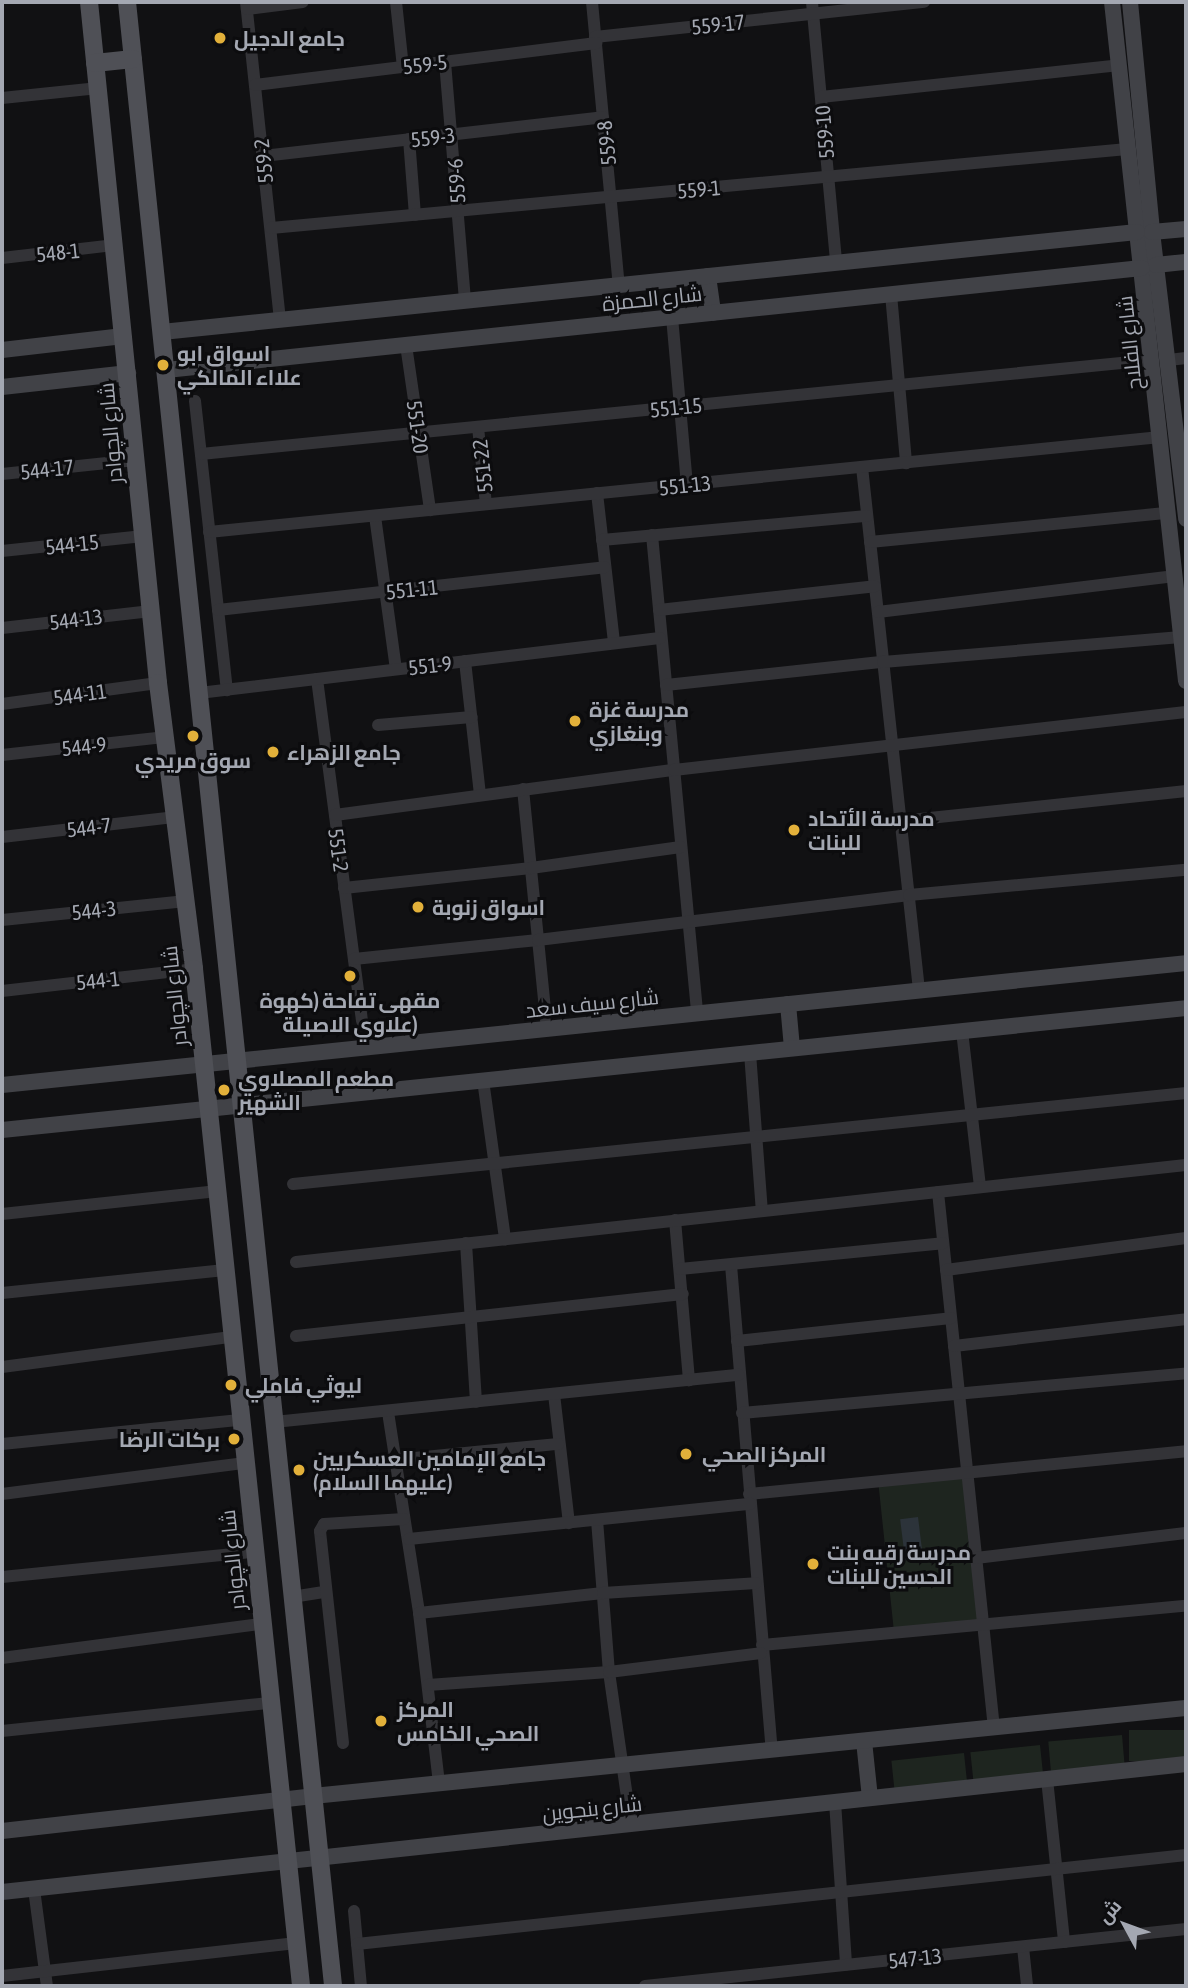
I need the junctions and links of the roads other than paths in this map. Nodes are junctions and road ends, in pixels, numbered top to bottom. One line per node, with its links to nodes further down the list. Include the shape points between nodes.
1 (89, 2): 14 (main road, شارع الچوادر)
2 (127, 2): 12 (main road)
3 (303, 2): 9 (street)
4 (396, 2): 16 (street)
5 (592, 2): 11 (street, 559-8)
6 (924, 2): 10 (street, 559-17)
7 (1112, 2): 15 (street, شارع الفلاح)
8 (1130, 2): 32 (street, شارع الفلاح)
9 (246, 6): 17 (street, 559-2)
10 (813, 8): 11 (street, 559-17); 19 (street, 559-10)
11 (596, 40): 13 (street, 559-5); 21 (street, 559-8)
12 (133, 59): 14 (main road); 45 (main road)
13 (445, 62): 16 (street, 559-5); 22 (street, 559-6)
14 (95, 63): 18 (main road, شارع الچوادر)
15 (1119, 65): 19 (street); 24 (street, شارع الفلاح)
16 (403, 67): 17 (street, 559-5)
17 (255, 85): 25 (street, 559-2)
18 (98, 88): 20 (street); 33 (main road, شارع الچوادر)
19 (821, 97): 26 (street, 559-10)
20 (2, 98)
21 (603, 117): 22 (street, 559-3); 27 (street, 559-8)
22 (453, 134): 23 (street, 559-3); 28 (street, 559-6)
23 (410, 139): 25 (street, 559-3); 29 (street)
24 (1127, 149): 26 (street, 559-1); 32 (street, شارع الفلاح)
25 (263, 156): 30 (street, 559-2)
26 (828, 177): 27 (street, 559-1); 36 (street, 559-10)
27 (611, 197): 28 (street, 559-1); 39 (street, 559-8)
28 (458, 211): 29 (street, 559-1); 41 (street, 559-6)
29 (415, 215): 30 (street, 559-1)
30 (271, 228): 44 (street, 559-2)
31 (1186, 229): 32 (street, شارع الحمزة)
32 (1145, 232): 36 (street, شارع الحمزة); 37 (street, شارع الفلاح)
33 (115, 245): 34 (street, 548-1); 46 (main road, شارع الچوادر)
34 (2, 258)
35 (1186, 262): 37 (street, شارع الحمزة)
36 (836, 263): 38 (street, شارع الحمزة)
37 (1149, 266): 40 (street, شارع الحمزة); 50 (street, شارع الفلاح); 51 (street, شارع الفلاح)
38 (708, 276): 39 (street, شارع الحمزة); 42 (street)
39 (619, 285): 41 (street, شارع الحمزة)
40 (891, 294): 42 (street, شارع الحمزة); 54 (street)
41 (466, 301): 44 (street, شارع الحمزة)
42 (713, 313): 43 (street, شارع الحمزة)
43 (672, 317): 47 (street, شارع الحمزة); 57 (street)
44 (281, 320): 45 (street, شارع الحمزة)
45 (162, 332): 52 (main road)
46 (123, 336): 48 (street); 53 (main road, شارع الچوادر)
47 (406, 345): 52 (street, شارع الحمزة); 60 (street, 551-20)
48 (2, 350)
49 (1186, 358): 51 (street)
50 (1151, 360): 54 (street, 551-15); 61 (street, شارع الفلاح)
51 (1169, 360): 59 (street, شارع الفلاح)
52 (166, 370): 102 (main road)
53 (128, 373): 55 (street); 63 (main road, شارع الچوادر)
54 (899, 386): 57 (street, 551-15); 64 (street)
55 (2, 387)
56 (195, 401): 62 (street)
57 (680, 407): 58 (street, 551-15); 67 (street)
58 (478, 427): 60 (street, 551-15); 70 (street, 551-22)
59 (1181, 432): 69 (street, شارع الفلاح)
60 (418, 433): 62 (street, 551-15); 71 (street, 551-20)
61 (1160, 437): 64 (street, 551-13); 72 (street, شارع الفلاح)
62 (201, 454): 76 (street)
63 (135, 460): 66 (street, 544-17); 78 (main road, شارع الچوادر)
64 (906, 463): 65 (street, 551-13)
65 (862, 467): 67 (street, 551-13); 74 (street)
66 (2, 474)
67 (687, 484): 68 (street, 551-13)
68 (597, 493): 70 (street, 551-13); 79 (street)
69 (1185, 496): 75 (street, شارع الفلاح)
70 (486, 505): 71 (street, 551-13)
71 (430, 510): 73 (street, 551-13)
72 (1168, 513): 80 (street); 83 (street, شارع الفلاح)
73 (374, 516): 76 (street, 551-13); 85 (street)
74 (867, 516): 77 (street); 80 (street)
75 (1186, 519)
76 (209, 532): 86 (street)
77 (652, 535): 79 (street); 87 (street)
78 (143, 536): 81 (street, 544-15); 88 (main road, شارع الچوادر)
79 (602, 540): 82 (street)
80 (870, 542): 84 (street)
81 (2, 551)
82 (605, 567): 85 (street, 551-11); 93 (street)
83 (1175, 576): 89 (street); 91 (street, شارع الفلاح)
84 (875, 586): 87 (street); 89 (street)
85 (385, 592): 86 (street, 551-11); 96 (street)
86 (218, 610): 101 (street)
87 (659, 610): 92 (street)
88 (151, 611): 90 (street, 544-13); 99 (main road, شارع الچوادر)
89 (878, 612): 95 (street)
90 (2, 628)
91 (1181, 637): 95 (street); 98 (street, شارع الفلاح)
92 (660, 638): 93 (street, 551-9); 100 (street)
93 (614, 643): 94 (street, 551-9)
94 (466, 661): 96 (street, 551-9); 105 (street)
95 (883, 662): 100 (street); 108 (street)
96 (396, 669): 97 (street, 551-9)
97 (317, 679): 101 (street, 551-9); 114 (street, 551-2)
98 (1186, 681)
99 (158, 683): 103 (street, 544-11); 107 (main road, شارع الچوادر)
100 (666, 685): 110 (street)
101 (227, 690): 102 (street, 551-9)
102 (199, 693): 140 (main road)
103 (2, 704)
104 (1186, 712): 108 (street)
105 (472, 717): 106 (street); 113 (street)
106 (378, 725)
107 (166, 737): 109 (street, 544-9); 115 (main road, شارع الچوادر)
108 (892, 745): 110 (street); 116 (street)
109 (2, 755)
110 (674, 770): 111 (street); 118 (street)
111 (523, 789): 113 (street); 119 (street)
112 (1186, 791): 116 (street)
113 (480, 795): 114 (street)
114 (335, 815): 121 (street, 551-2)
115 (176, 817): 117 (street, 544-7); 123 (main road, شارع الچوادر)
116 (901, 821): 122 (street)
117 (2, 837)
118 (681, 847): 119 (street); 125 (street)
119 (531, 868): 121 (street); 126 (street)
120 (1186, 870): 122 (street)
121 (344, 888): 127 (street, 551-2)
122 (909, 895): 125 (street); 131 (street)
123 (186, 901): 124 (street, 544-3); 129 (main road, شارع الچوادر)
124 (2, 920)
125 (688, 923): 126 (street); 134 (street)
126 (538, 940): 127 (street); 136 (street)
127 (354, 959): 135 (street, 551-2)
128 (1186, 963): 131 (street, شارع سيف سعد)
129 (194, 969): 130 (street, 544-1); 141 (main road, شارع الچوادر)
130 (2, 990)
131 (919, 990): 132 (street, شارع سيف سعد)
132 (788, 1004): 134 (street, شارع سيف سعد); 138 (street)
133 (1186, 1008): 137 (street)
134 (696, 1013): 136 (street, شارع سيف سعد)
135 (362, 1021)
136 (547, 1029): 140 (street, شارع سيف سعد)
137 (962, 1031): 138 (street); 147 (street)
138 (792, 1048): 139 (street)
139 (750, 1053): 142 (street); 149 (street)
140 (237, 1061): 141 (street, شارع سيف سعد); 145 (main road)
141 (204, 1064): 143 (street, شارع سيف سعد); 146 (main road, شارع الچوادر)
142 (483, 1080): 145 (street); 150 (street)
143 (2, 1085)
144 (1186, 1093): 147 (street)
145 (242, 1105): 146 (street); 187 (main road)
146 (209, 1108): 148 (street); 154 (main road, شارع الچوادر)
147 (974, 1114): 149 (street); 153 (street)
148 (2, 1130)
149 (756, 1136): 150 (street); 156 (street)
150 (492, 1163): 152 (street); 160 (street)
151 (1186, 1165): 153 (street)
152 (293, 1184)
153 (981, 1187): 155 (street)
154 (218, 1191): 157 (street); 166 (main road, شارع الچوادر)
155 (938, 1192): 156 (street); 162 (street)
156 (762, 1211): 158 (street)
157 (2, 1214)
158 (675, 1220): 160 (street); 165 (street)
159 (1186, 1238): 167 (street)
160 (505, 1239): 161 (street)
161 (466, 1243): 163 (street); 170 (street)
162 (943, 1243): 164 (street); 167 (street)
163 (296, 1262)
164 (731, 1265): 165 (street); 175 (street)
165 (680, 1269): 169 (street)
166 (225, 1270): 168 (street); 174 (main road, شارع الچوادر)
167 (946, 1270): 171 (street)
168 (2, 1293)
169 (683, 1294): 170 (street); 180 (street)
170 (470, 1318): 173 (street); 183 (street)
171 (951, 1318): 175 (street); 176 (street)
172 (1186, 1319): 176 (street)
173 (296, 1336)
174 (231, 1337): 177 (street); 186 (main road, شارع الچوادر)
175 (737, 1341): 179 (street)
176 (954, 1346): 181 (street)
177 (2, 1367)
178 (1186, 1373): 181 (street)
179 (739, 1375): 180 (street); 185 (street)
180 (689, 1380): 182 (street)
181 (959, 1393): 185 (street); 193 (street)
182 (554, 1394): 183 (street); 189 (street)
183 (476, 1402): 184 (street)
184 (388, 1412): 187 (street); 191 (street)
185 (742, 1413): 195 (street)
186 (240, 1420): 188 (street); 192 (main road, شارع الچوادر)
187 (274, 1422): 207 (main road)
188 (2, 1444)
189 (558, 1444): 191 (street); 198 (street)
190 (1186, 1451): 193 (street)
191 (394, 1460): 196 (street)
192 (244, 1463): 194 (street); 201 (main road, شارع الچوادر)
193 (968, 1475): 195 (street); 202 (street)
194 (2, 1494)
195 (750, 1499): 197 (street); 204 (street)
196 (404, 1519): 200 (street); 205 (street, via 324,1524 319,1540)
197 (597, 1520): 198 (street); 206 (street)
198 (569, 1522): 200 (street)
199 (1186, 1533): 202 (street)
200 (409, 1539): 209 (street)
201 (254, 1552): 203 (street); 210 (main road, شارع الچوادر)
202 (976, 1558): 211 (street)
203 (2, 1577)
204 (756, 1583): 206 (street); 212 (street)
205 (324, 1592): 207 (street); 221 (street)
206 (603, 1593): 209 (street); 214 (street)
207 (292, 1597): 227 (main road)
208 (1186, 1606): 211 (street)
209 (419, 1613): 215 (street)
210 (262, 1624): 213 (street); 216 (main road, شارع الچوادر)
211 (983, 1626): 212 (street); 218 (street)
212 (762, 1649): 214 (street); 222 (street)
213 (2, 1658)
214 (610, 1672): 215 (street); 224 (street)
215 (428, 1685): 226 (street)
216 (270, 1703): 219 (street); 229 (main road, شارع الچوادر)
217 (1186, 1708): 218 (street, شارع بنجوين)
218 (994, 1728): 220 (street, شارع بنجوين)
219 (2, 1731)
220 (864, 1741): 222 (street, شارع بنجوين); 228 (street)
221 (342, 1743)
222 (772, 1750): 224 (street, شارع بنجوين)
223 (1186, 1764): 225 (street, شارع بنجوين)
224 (623, 1765): 226 (street, شارع بنجوين); 231 (street)
225 (1047, 1779): 228 (street, شارع بنجوين); 236 (street)
226 (439, 1784): 227 (street, شارع بنجوين)
227 (313, 1796): 229 (street, شارع بنجوين); 234 (main road)
228 (870, 1798): 230 (street, شارع بنجوين)
229 (281, 1800): 232 (street, شارع بنجوين); 235 (main road, شارع الچوادر)
230 (835, 1802): 231 (street, شارع بنجوين); 239 (street)
231 (631, 1825): 234 (street, شارع بنجوين)
232 (2, 1831)
233 (1186, 1855): 236 (street)
234 (320, 1859): 235 (street, شارع بنجوين); 252 (main road)
235 (288, 1862): 237 (street, شارع بنجوين); 243 (main road, شارع الچوادر)
236 (1055, 1869): 239 (street); 242 (street)
237 (34, 1889): 238 (street, شارع بنجوين); 247 (street)
238 (2, 1892)
239 (842, 1892): 244 (street); 246 (street)
240 (354, 1911): 244 (street)
241 (1186, 1929): 242 (street, 547-13)
242 (1064, 1942): 245 (street, 547-13)
243 (296, 1943): 247 (street); 251 (main road, شارع الچوادر)
244 (357, 1944): 253 (street)
245 (1023, 1947): 246 (street, 547-13); 255 (street)
246 (846, 1965): 249 (street, 547-13)
247 (46, 1971): 248 (street); 250 (street)
248 (2, 1976)
249 (759, 1980): 254 (street, 547-13)
250 (47, 1986)
251 (301, 1986)
252 (333, 1986)
253 (360, 1986)
254 (645, 1986)
255 (1027, 1986)

